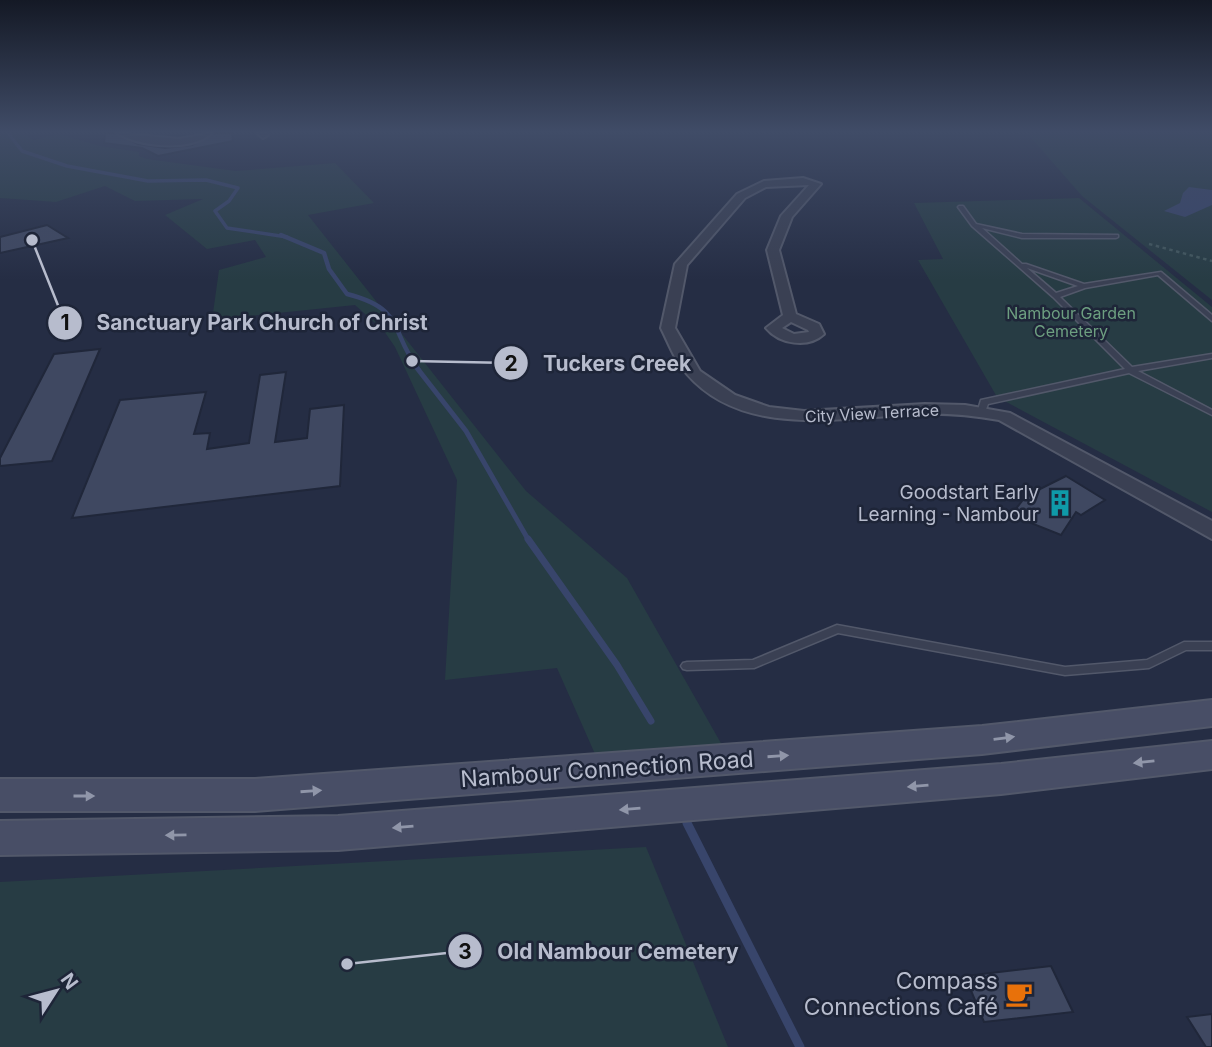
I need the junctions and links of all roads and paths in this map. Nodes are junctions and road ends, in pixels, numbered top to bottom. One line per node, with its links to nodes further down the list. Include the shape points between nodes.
1 (792, 182): 17 (street, City View Terrace, via 764,184 741,196 681,264 668,328 694,373 746,409 806,418)
2 (807, 182): 13 (street, City View Terrace, via 816,184 788,216 773,250)
3 (961, 207): 4 (lane)
4 (973, 224): 5 (lane); 8 (lane)
5 (1022, 236): 6 (lane); 8 (lane)
6 (1116, 236)
7 (1149, 244): 9 (path)
8 (996, 245): 10 (lane)
9 (1212, 261)
10 (1017, 262): 11 (lane); 12 (lane)
11 (1084, 286): 12 (lane); 14 (lane, via 1159,273)
12 (1055, 296): 16 (lane)
13 (790, 316)
14 (1212, 319)
15 (1212, 357): 16 (lane)
16 (1130, 370): 17 (lane, via 984,402); 18 (lane)
17 (982, 410): 19 (street, City View Terrace, via 1004,416)
18 (1212, 413)
19 (1210, 527)
20 (1212, 646): 21 (lane, via 1184,646 1149,664 1065,671 837,629 754,664)
21 (687, 666)
22 (1212, 713): 24 (main road, Nambour Connection Road, one-way to 22, via 255,795 982,740)
23 (1212, 755): 25 (main road, Nambour Connection Road, one-way to 25, via 1001,779 338,833)
24 (0, 795)
25 (0, 838)

